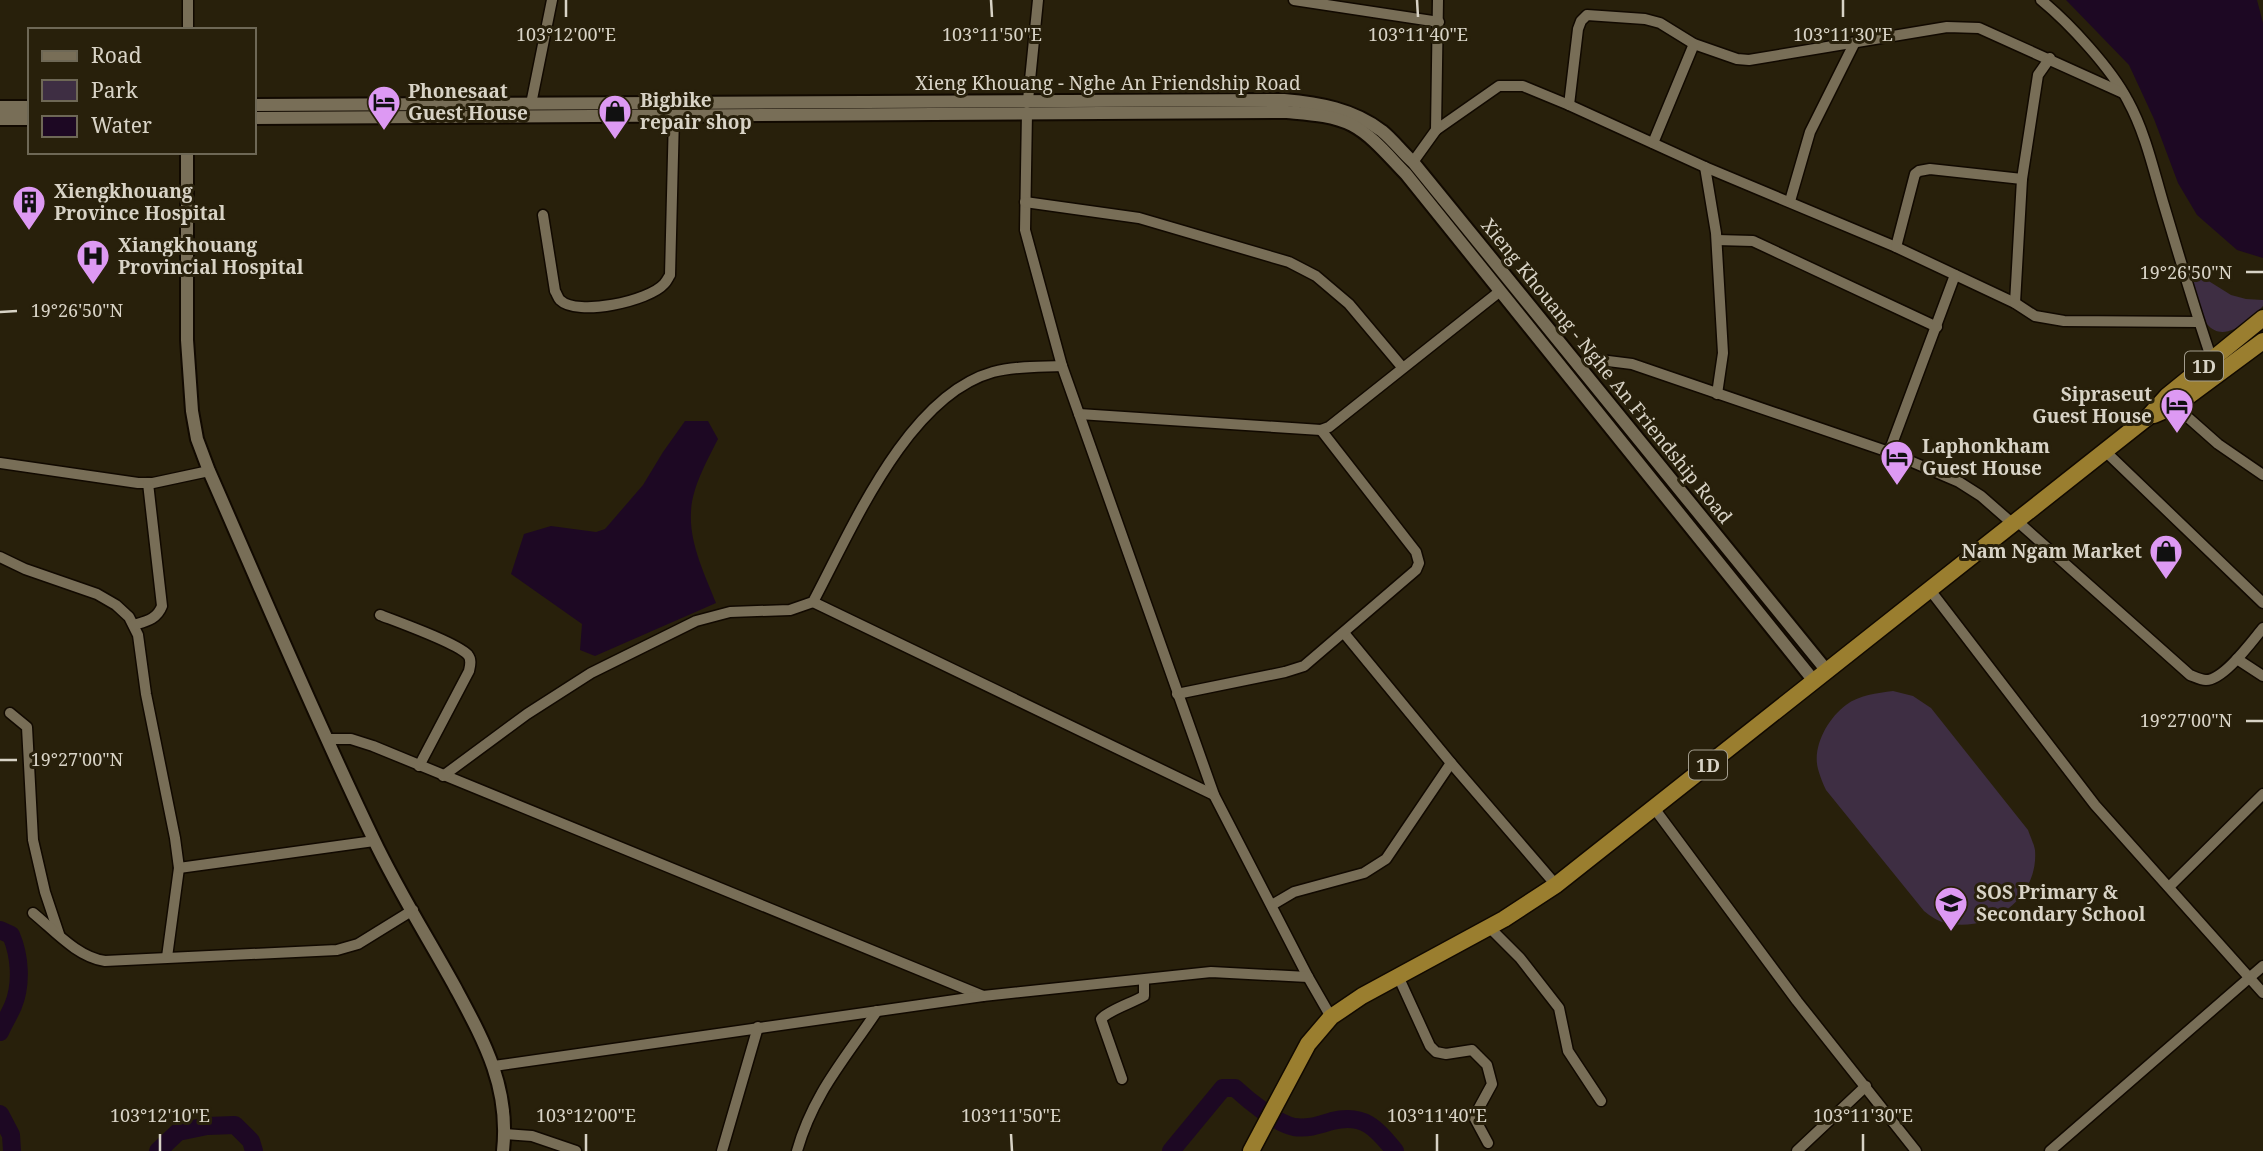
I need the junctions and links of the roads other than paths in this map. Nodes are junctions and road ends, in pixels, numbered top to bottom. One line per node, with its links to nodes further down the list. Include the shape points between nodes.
1 (188, 0): 8 (street)
2 (552, 0): 18 (street)
3 (1038, 0): 15 (street)
4 (1294, 0): 7 (street)
5 (1438, 0): 7 (street)
6 (2041, 0): 12 (street)
7 (1438, 22): 23 (street)
8 (188, 28)
9 (1694, 44): 10 (street, via 1749,60); 13 (street, via 1660,23 1587,15 1578,29); 24 (street)
10 (1854, 44): 11 (street, via 1947,27 1979,28); 29 (street, via 1810,132)
11 (2050, 58): 12 (street); 28 (street, via 2038,75)
12 (2123, 93): 39 (street, via 2148,149)
13 (1569, 104): 23 (street, via 1523,86 1499,86); 24 (street)
14 (256, 105): 18 (street, Xieng Khouang - Nghe An Friendship Road)
15 (1028, 106): 18 (street, Xieng Khouang - Nghe An Friendship Road); 19 (street, Xieng Khouang - Nghe An Friendship Road); 26 (street, Xieng Khouang - Nghe An Friendship Road, via 1320,103 1354,114 1381,131); 30 (street); 36 (street, Xieng Khouang - Nghe An Friendship Road, via 1287,112 1320,115 1352,125 1406,174)
16 (0, 107): 17 (street)
17 (28, 107)
18 (531, 110): 19 (street, Xieng Khouang - Nghe An Friendship Road); 21 (street, Xieng Khouang - Nghe An Friendship Road)
19 (674, 116): 31 (street, via 670,275 664,285 622,303 578,307 561,301 555,291)
20 (28, 118): 22 (street)
21 (256, 118)
22 (0, 119)
23 (1436, 130): 26 (street)
24 (1653, 143): 27 (street)
25 (187, 154): 54 (street, via 190,384 197,439)
26 (1413, 162): 35 (street, Xieng Khouang - Nghe An Friendship Road)
27 (1705, 167): 29 (street); 32 (street)
28 (2022, 179): 33 (street, via 1919,171); 37 (street)
29 (1790, 201): 33 (street)
30 (1025, 202): 43 (street, via 1025,230); 45 (street, via 1139,218 1289,262 1316,275 1349,304)
31 (543, 215)
32 (1717, 240): 40 (street, via 1753,241); 46 (street, via 1723,353)
33 (1896, 247): 34 (street)
34 (1955, 275): 37 (street); 40 (street)
35 (1510, 284): 36 (street); 44 (street, Xieng Khouang - Nghe An Friendship Road)
36 (1499, 292): 45 (street); 67 (street, Xieng Khouang - Nghe An Friendship Road)
37 (2015, 303): 39 (street, via 2035,316 2056,321)
38 (2263, 318): 42 (highway, 1D)
39 (2199, 322): 42 (street)
40 (1937, 327): 52 (street)
41 (2263, 341): 47 (highway, 1D)
42 (2212, 360): 49 (highway, 1D)
43 (1062, 366): 48 (street); 60 (street, via 990,373 947,395 907,435)
44 (1578, 366): 46 (street, via 1592,359 1632,364); 67 (street, Xieng Khouang - Nghe An Friendship Road)
45 (1402, 367): 50 (street)
46 (1717, 394): 52 (street)
47 (2175, 406): 49 (highway, 1D); 55 (street)
48 (1079, 414): 50 (street); 69 (street)
49 (2148, 417): 51 (highway, 1D)
50 (1321, 430): 65 (street, via 1416,552 1419,563)
51 (2105, 451): 57 (highway, 1D); 61 (street)
52 (1889, 453): 57 (street, via 1959,482)
53 (0, 463): 56 (street)
54 (209, 471): 56 (street); 71 (street)
55 (2263, 475)
56 (148, 483): 63 (street, via 162,606 152,619)
57 (2015, 523): 59 (highway, 1D); 66 (street, via 2190,675 2205,681 2214,678)
58 (0, 557): 63 (street, via 97,594 116,605)
59 (1930, 590): 67 (highway, 1D); 81 (street, via 2095,805)
60 (813, 603): 74 (street, via 790,610 730,612 696,621 591,673); 76 (street)
61 (2263, 603)
62 (380, 615): 73 (street, via 455,647 471,663)
63 (134, 625): 79 (street)
64 (2263, 628): 66 (street)
65 (1344, 633): 69 (street, via 1304,666); 72 (street)
66 (2237, 659): 68 (street)
67 (1820, 676): 77 (highway, 1D)
68 (2263, 676)
69 (1177, 694): 76 (street)
70 (10, 713): 86 (street, via 27,727 33,841)
71 (328, 738): 73 (street, via 351,739); 78 (street)
72 (1451, 763): 80 (street); 82 (street, via 1386,859 1364,873 1294,892)
73 (419, 766): 74 (street)
74 (443, 776): 94 (street)
75 (2263, 794): 81 (street)
76 (1214, 795): 82 (street)
77 (1654, 807): 80 (highway, 1D); 100 (street, via 1797,1002)
78 (374, 841): 79 (street); 83 (street)
79 (179, 868): 87 (street)
80 (1556, 885): 85 (highway, 1D)
81 (2169, 887): 91 (street)
82 (1272, 905): 90 (street)
83 (413, 910): 87 (street, via 358,944 337,950); 98 (street)
84 (33, 913): 86 (street)
85 (1489, 927): 89 (highway, 1D); 101 (street, via 1559,1008 1568,1051)
86 (59, 934): 87 (street, via 93,959)
87 (167, 957)
88 (2263, 966): 91 (street)
89 (1398, 976): 96 (highway, 1D); 103 (street, via 1436,1052 1472,1051 1487,1065 1492,1084 1474,1116)
90 (1308, 977): 92 (street, via 1211,972); 96 (street)
91 (2249, 978): 93 (street); 111 (street)
92 (1144, 980): 94 (street); 99 (street, via 1144,996 1101,1019)
93 (2263, 993)
94 (983, 996): 95 (street)
95 (877, 1011): 97 (street); 107 (street, via 820,1093)
96 (1331, 1017): 108 (highway, 1D, via 1308,1044)
97 (758, 1027): 98 (street); 106 (street)
98 (494, 1066): 102 (street)
99 (1122, 1079)
100 (1866, 1086): 109 (street); 110 (street)
101 (1601, 1101)
102 (505, 1134): 104 (street); 105 (street, via 532,1136)
103 (1488, 1143)
104 (503, 1151)
105 (576, 1151)
106 (722, 1151)
107 (797, 1151)
108 (1251, 1151)
109 (1797, 1151)
110 (1916, 1151)
111 (2050, 1151)

